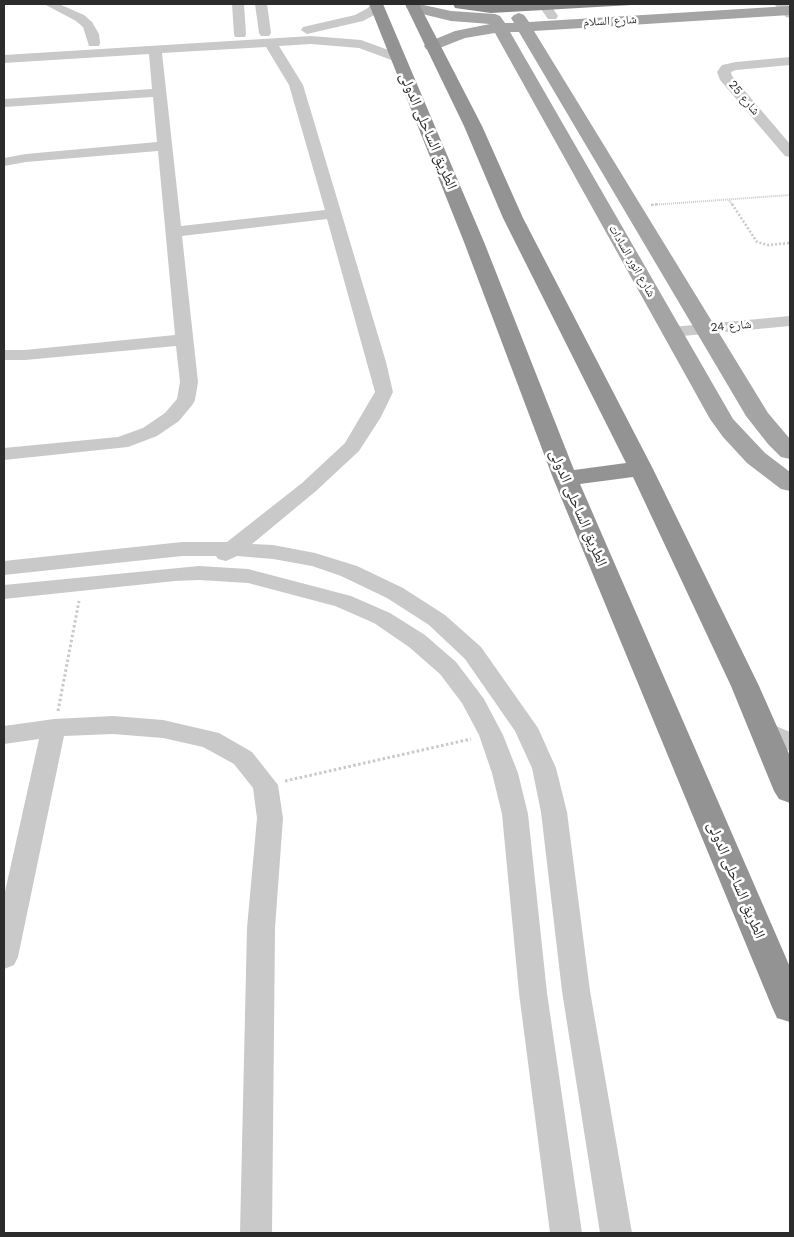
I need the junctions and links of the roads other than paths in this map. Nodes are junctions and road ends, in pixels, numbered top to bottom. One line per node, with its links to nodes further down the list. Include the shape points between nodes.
1 (50, 4): 15 (street, via 80,18 93,34)
2 (238, 4): 13 (street)
3 (261, 4): 14 (street)
4 (376, 4): 14 (street, via 366,14 339,24); 20 (highway, الطريق الساحلى الدولى)
5 (471, 4): 9 (street, via 538,4)
6 (759, 4): 9 (main road, شارع السلام)
7 (413, 5): 11 (main road, شارع السلام, via 451,16); 16 (highway)
8 (787, 9): 12 (main road, شارع السلام)
9 (552, 16): 10 (main road, شارع السلام)
10 (522, 22): 11 (main road, شارع السلام); 12 (main road, شارع السلام); 17 (main road, شارع انور السادات)
11 (498, 23): 16 (main road, شارع السلام, via 447,38); 27 (main road, شارع انور السادات)
12 (570, 23): 17 (main road, via 547,33)
13 (240, 34): 14 (street); 15 (street)
14 (267, 37): 19 (street); 20 (street, via 337,41 372,47); 30 (street, via 296,85)
15 (94, 43): 18 (street)
16 (432, 46): 39 (highway, via 473,126 513,218)
17 (536, 46): 26 (main road, شارع انور السادات)
18 (4, 48)
19 (154, 49): 21 (street); 23 (street)
20 (398, 58): 40 (highway, الطريق الساحلى الدولى, via 474,242)
21 (4, 59)
22 (790, 62): 28 (street, شارع 25, via 736,66 724,72)
23 (159, 94): 24 (street); 25 (street)
24 (5, 104)
25 (165, 146): 29 (street); 31 (street)
26 (598, 149): 27 (main road); 33 (main road, شارع انور السادات)
27 (570, 152): 34 (main road, شارع انور السادات)
28 (790, 153)
29 (4, 162)
30 (333, 214): 31 (street); 42 (street, via 384,392 347,452)
31 (173, 232): 35 (street)
32 (790, 321): 33 (street, شارع 24)
33 (705, 329): 34 (street, شارع 24); 37 (main road, شارع انور السادات, via 758,416)
34 (672, 332): 41 (main road, شارع انور السادات, via 731,432 756,458)
35 (184, 340): 36 (street); 38 (street, via 189,382 186,400 172,417 150,432 121,443)
36 (4, 355)
37 (790, 452)
38 (4, 454)
39 (641, 469): 40 (highway); 47 (highway)
40 (565, 478): 52 (highway, الطريق الساحلى الدولى)
41 (790, 484)
42 (232, 549): 43 (street, via 182,549); 44 (street); 55 (street, via 316,560 349,571 395,593 437,620 473,653 526,728 544,768 554,812 576,991)
43 (4, 568)
44 (199, 573): 45 (street); 54 (street, via 248,576 301,588 382,618 417,641 448,668 472,699 506,773 515,814 533,992)
45 (4, 592)
46 (54, 728): 48 (street); 51 (street); 53 (street, via 114,725 163,729 210,739 243,758 265,785 270,818 261,928)
47 (764, 730): 49 (street); 50 (highway)
48 (4, 734)
49 (790, 742)
50 (790, 791)
51 (4, 957)
52 (790, 1007)
53 (256, 1233)
54 (566, 1233)
55 (616, 1233)

